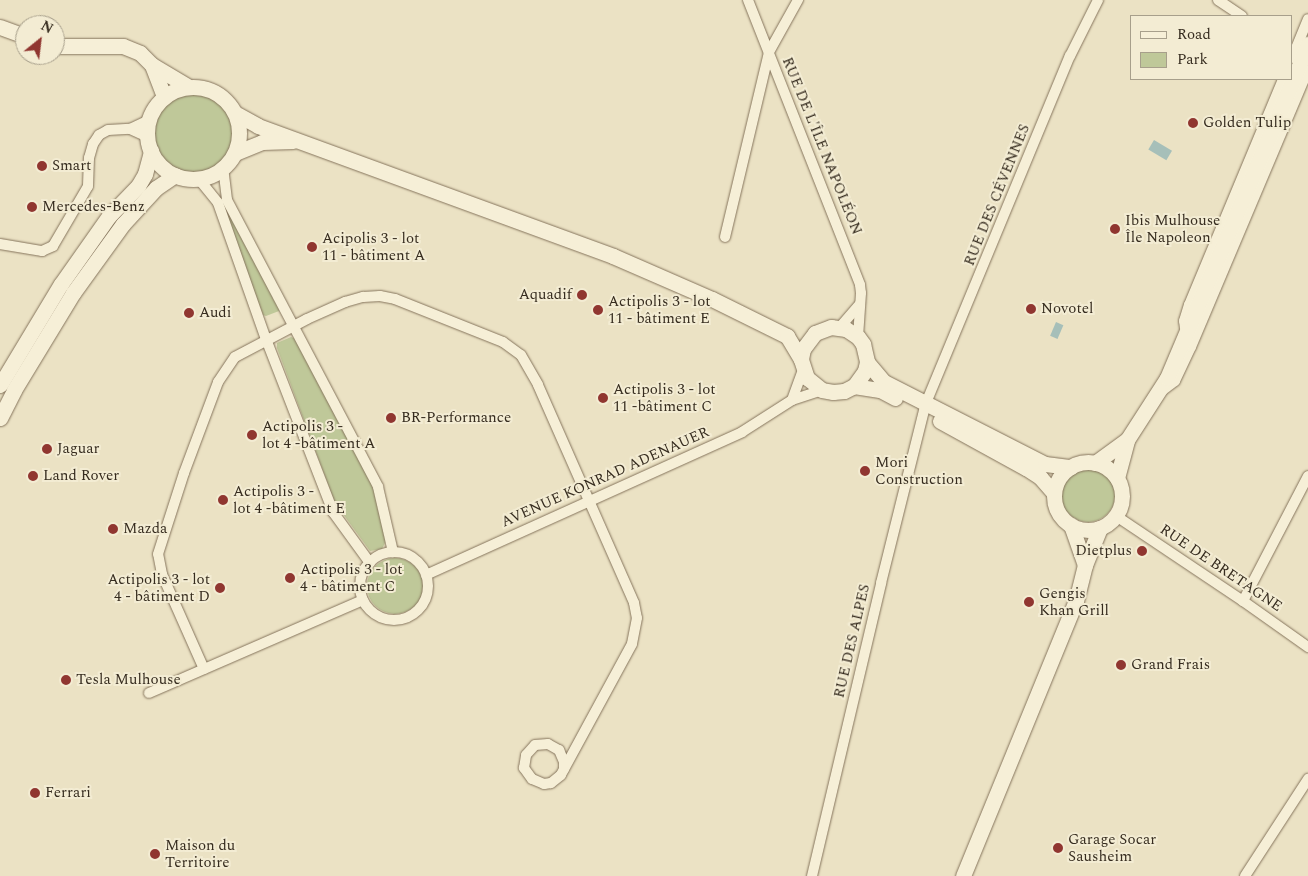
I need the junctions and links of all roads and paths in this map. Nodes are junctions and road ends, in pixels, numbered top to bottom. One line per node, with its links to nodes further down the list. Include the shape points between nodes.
1 (748, 0): 11 (street, RUE DE L'ÎLE NAPOLÉON)
2 (798, 0): 11 (street)
3 (1098, 0): 46 (street, RUE DES CÉVENNES, via 1070,56)
4 (1218, 0): 5 (street)
5 (1240, 15)
6 (1308, 19): 12 (street)
7 (0, 27): 8 (main road)
8 (15, 32)
9 (1308, 44): 15 (main road)
10 (65, 48): 13 (main road, via 123,46 140,53)
11 (769, 52): 29 (street); 31 (street, RUE DE L'ÎLE NAPOLÉON, via 852,262 860,285)
12 (1293, 53)
13 (152, 66): 18 (main road); 19 (main road)
14 (1308, 70): 44 (street, via 1191,347 1175,381)
15 (1293, 79)
16 (1283, 80): 35 (street, via 1189,305 1184,320)
17 (1293, 80): 35 (main road)
18 (189, 87): 19 (main road); 20 (main road, via 215,92)
19 (164, 98): 21 (main road)
20 (235, 113): 23 (main road, via 258,126); 25 (main road, via 239,132)
21 (149, 120): 22 (street); 24 (main road)
22 (130, 129): 24 (street); 30 (street, via 108,130 93,144 88,186 53,246 42,251)
23 (299, 141): 25 (main road, via 262,142); 36 (main road, via 613,256)
24 (150, 144): 27 (main road, via 162,166); 41 (main road, via 145,174 138,186 110,216 61,284)
25 (234, 153): 26 (main road)
26 (223, 167): 28 (main road, via 210,176); 32 (street, via 227,200)
27 (175, 175): 28 (main road); 47 (main road, via 156,188 123,224 73,292)
28 (198, 178): 38 (street, via 218,203)
29 (725, 237)
30 (0, 244)
31 (860, 304): 33 (street); 37 (street, RUE DE L'ÎLE NAPOLÉON)
32 (295, 325): 38 (street); 54 (street, via 345,302 380,296 503,342 521,355 530,368); 58 (street, via 378,487)
33 (840, 327): 34 (main road); 37 (main road)
34 (815, 333): 36 (main road); 40 (main road, via 805,345)
35 (1185, 334): 44 (main road)
36 (787, 336): 40 (main road)
37 (858, 337): 39 (main road)
38 (266, 339): 59 (street, via 333,512); 65 (street, via 235,357 218,382 180,482 158,554 162,574)
39 (867, 362): 42 (main road, via 865,371); 46 (main road, via 884,382)
40 (802, 364): 43 (main road, via 807,378); 45 (street)
41 (0, 385)
42 (854, 386): 43 (main road, via 844,391); 46 (main road, via 880,390)
43 (822, 390): 45 (street, AVENUE KONRAD ADENAUER)
44 (1160, 392): 48 (main road)
45 (792, 400): 54 (street, AVENUE KONRAD ADENAUER, via 742,432)
46 (926, 408): 50 (main road, via 1045,464); 53 (main road, via 1040,477); 71 (street, RUE DES ALPES)
47 (0, 418)
48 (1127, 440): 49 (main road); 52 (main road)
49 (1095, 463): 50 (main road); 52 (main road)
50 (1071, 467): 53 (main road, via 1060,478)
51 (1308, 476): 63 (street)
52 (1117, 478): 55 (main road, via 1122,497)
53 (1054, 493): 56 (main road, via 1058,512)
54 (590, 499): 61 (street, AVENUE KONRAD ADENAUER); 67 (street, via 634,603 637,618 629,652)
55 (1116, 516): 57 (main road); 63 (street, RUE DE BRETAGNE)
56 (1071, 525): 57 (main road, via 1085,530); 60 (main road)
57 (1100, 528): 60 (main road)
58 (393, 552): 59 (street); 61 (street, via 414,558)
59 (370, 563): 62 (street, via 361,580)
60 (1085, 565): 72 (main road, via 1076,601)
61 (426, 575): 62 (street, via 428,586 422,606 404,619 381,618)
62 (363, 600): 65 (street)
63 (1243, 600): 64 (street, RUE DE BRETAGNE)
64 (1308, 647)
65 (204, 669): 66 (street)
66 (149, 693)
67 (580, 740): 68 (street); 69 (street)
68 (559, 750): 69 (street); 69 (street, via 548,744 535,746 526,755 524,768 532,779 544,784 556,780)
69 (564, 769)
70 (1308, 779): 73 (street)
71 (812, 876)
72 (963, 876)
73 (1245, 876)

